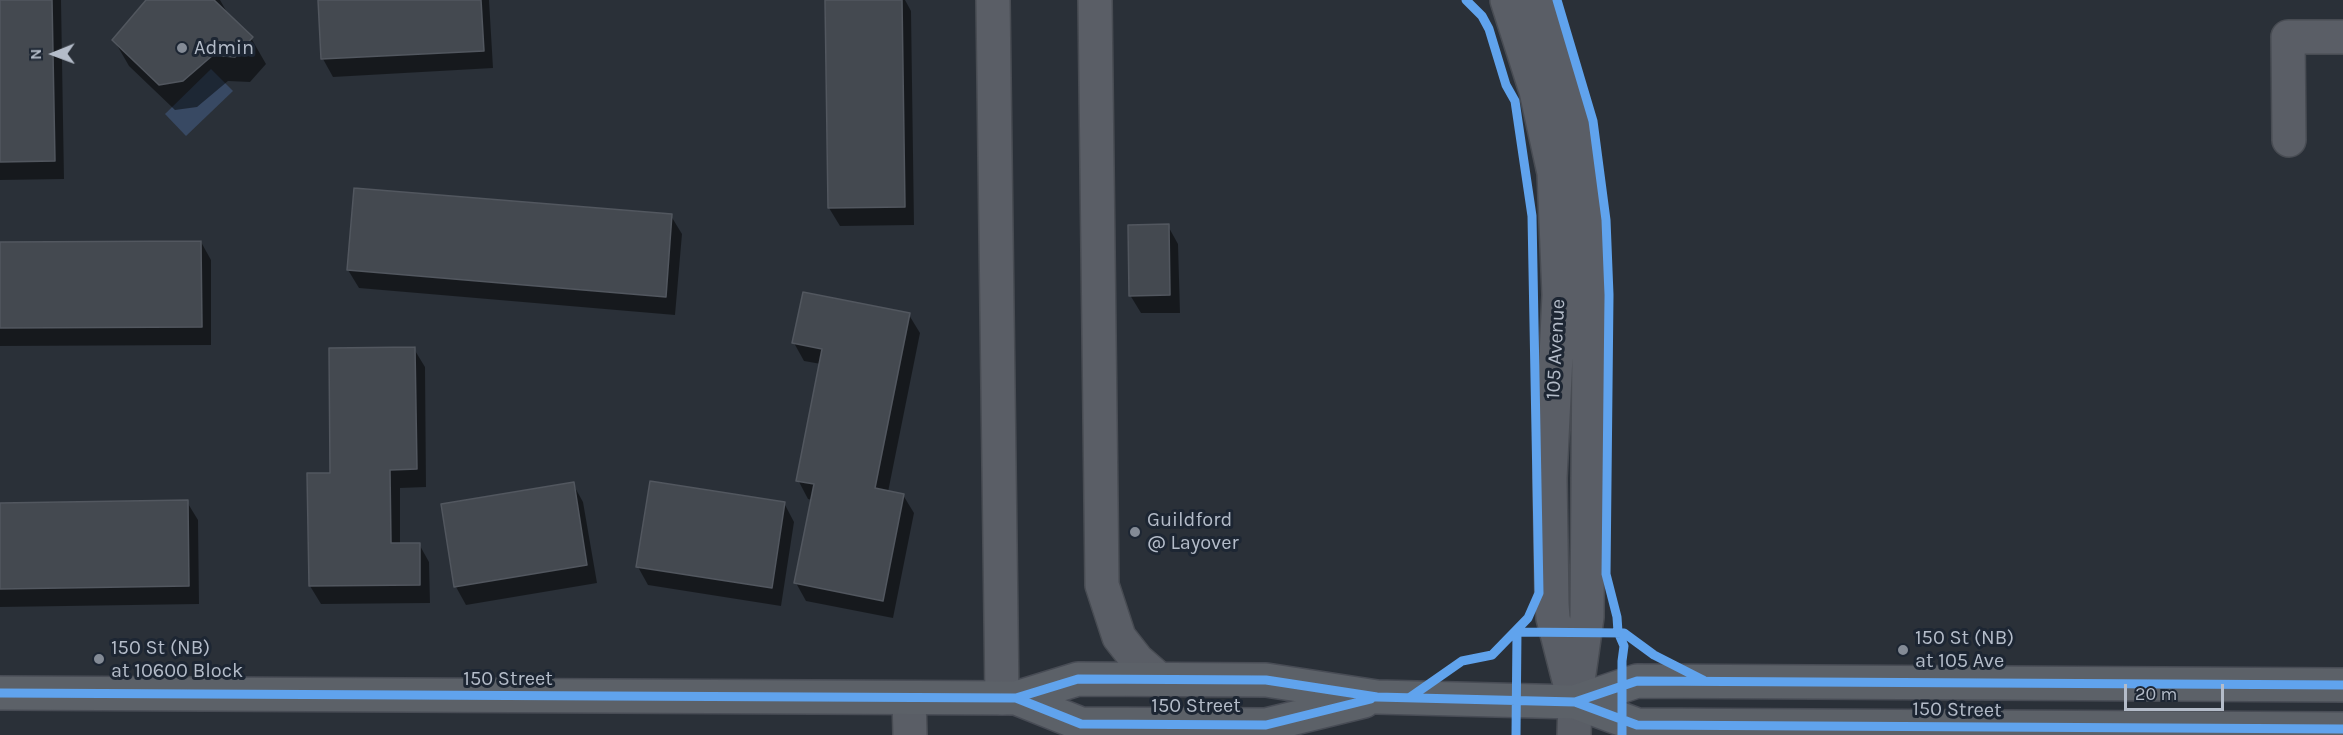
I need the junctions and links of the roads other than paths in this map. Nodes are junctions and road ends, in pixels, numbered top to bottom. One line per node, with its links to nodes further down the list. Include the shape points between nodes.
1 (993, 0): 11 (street)
2 (1095, 0): 7 (street, via 1102,585 1119,637)
3 (1506, 0): 13 (street, 105 Avenue, via 1536,91 1554,173 1559,295 1550,478 1552,604)
4 (1540, 0): 13 (street, 105 Avenue, via 1574,122 1587,215 1587,617)
5 (2343, 37): 6 (street, via 2288,37)
6 (2289, 140)
7 (1160, 680): 11 (main road, 150 Street, via 1078,679); 12 (main road, 150 Street, via 1266,680)
8 (2343, 685): 13 (main road, 150 Street, via 1637,681)
9 (0, 693): 10 (main road, 150 Street)
10 (909, 698): 11 (main road, 150 Street); 15 (street)
11 (1009, 698): 12 (main road, 150 Street, via 1081,724 1266,725)
12 (1377, 698): 13 (main road, 150 Street)
13 (1575, 702): 14 (main road, 150 Street, via 1637,725); 16 (street, 105 Avenue)
14 (2343, 729)
15 (910, 735)
16 (1574, 735)

